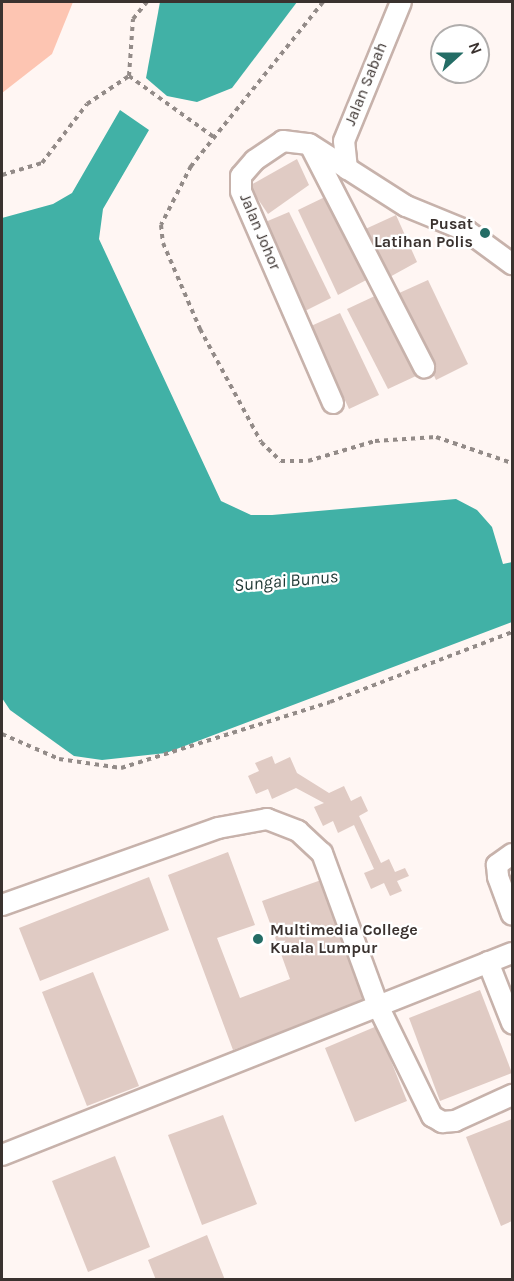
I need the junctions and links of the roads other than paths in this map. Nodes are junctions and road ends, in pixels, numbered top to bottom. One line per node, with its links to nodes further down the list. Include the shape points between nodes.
1 (401, 2): 3 (lane, Jalan Sabah, via 344,141)
2 (309, 144): 3 (lane); 5 (lane); 6 (lane, Jalan Johor, via 283,141 255,160 241,176 241,191)
3 (347, 169): 4 (lane, via 406,206 467,231)
4 (513, 264)
5 (424, 367)
6 (333, 402)
7 (513, 854): 9 (lane, via 497,865)
8 (2, 904): 12 (lane, via 218,828 267,819 298,831 322,853)
9 (513, 915)
10 (513, 953): 11 (lane)
11 (488, 962): 12 (lane); 13 (lane)
12 (378, 1006): 14 (lane, via 432,1116 442,1122 455,1121); 15 (lane)
13 (513, 1023)
14 (513, 1095)
15 (2, 1155)

